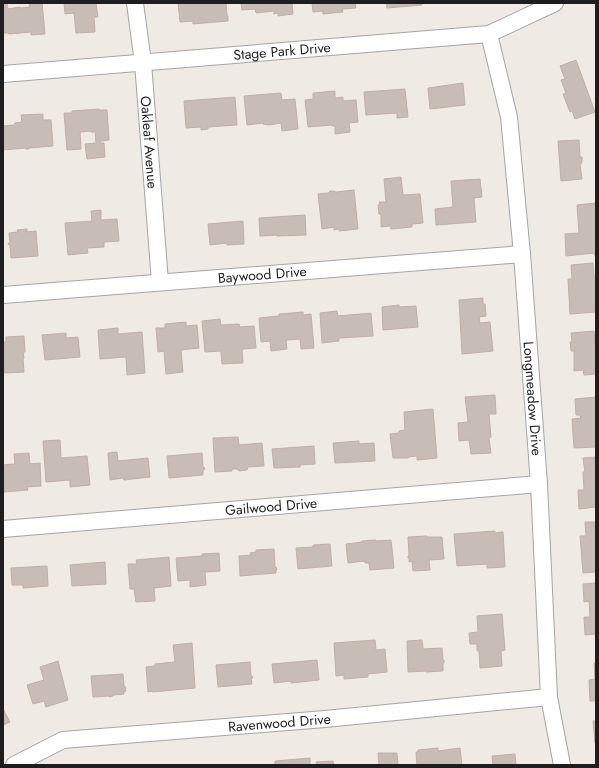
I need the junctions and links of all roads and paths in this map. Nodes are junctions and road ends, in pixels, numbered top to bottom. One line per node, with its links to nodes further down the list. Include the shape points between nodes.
1 (135, 3): 4 (street, Oakleaf Avenue)
2 (555, 3): 3 (street, Stage Park Drive)
3 (489, 34): 4 (street, Stage Park Drive); 6 (street, Longmeadow Drive, via 509,117)
4 (143, 63): 5 (street, Stage Park Drive); 7 (street, Oakleaf Avenue)
5 (3, 74)
6 (522, 254): 7 (street, Baywood Drive); 9 (street, Longmeadow Drive)
7 (160, 282): 8 (street, Baywood Drive)
8 (3, 295)
9 (539, 484): 10 (street, Gailwood Drive); 11 (street, Longmeadow Drive)
10 (3, 529)
11 (549, 697): 12 (street, Ravenwood Drive, via 62,740); 13 (street, Longmeadow Drive)
12 (14, 765)
13 (562, 765)

